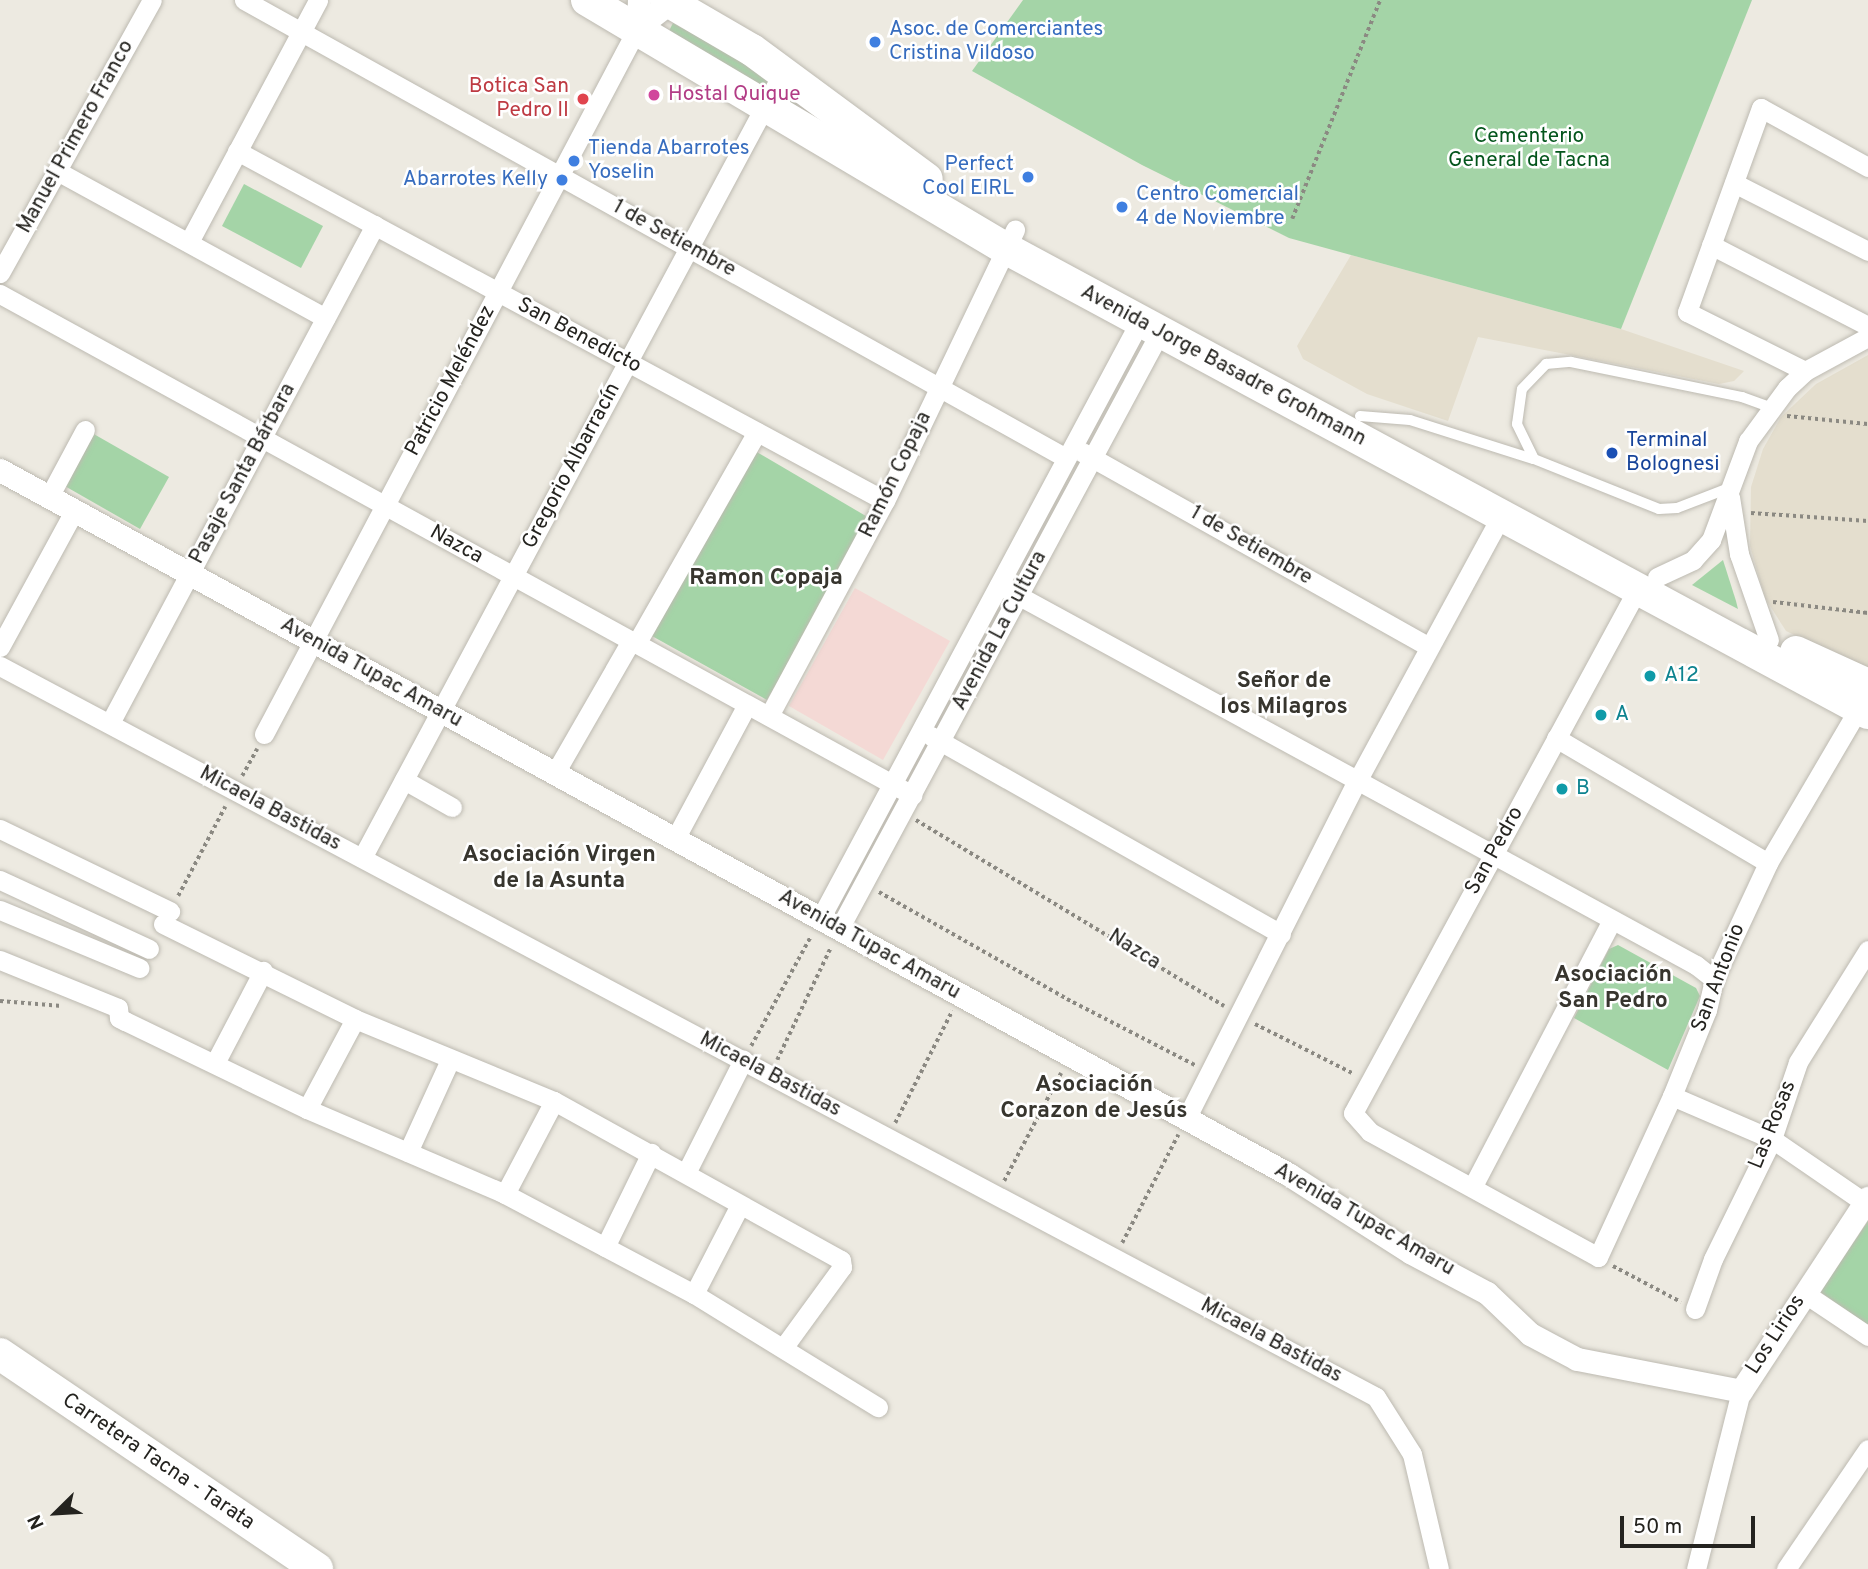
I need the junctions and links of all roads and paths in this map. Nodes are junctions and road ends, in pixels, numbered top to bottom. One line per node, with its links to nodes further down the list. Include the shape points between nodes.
1 (152, 0): 13 (street, Manuel Primero Franco)
2 (244, 0): 8 (street, 1 de Setiembre)
3 (318, 0): 8 (street)
4 (587, 0): 7 (highway, Avenida Jorge Basadre Grohmann)
5 (1380, 0): 16 (path)
6 (670, 1): 7 (street); 9 (highway, Avenida Jorge Basadre Grohmann, via 752,50)
7 (639, 14): 10 (highway, Avenida Jorge Basadre Grohmann); 14 (street, Patricio Meléndez)
8 (301, 32): 11 (street); 14 (street, 1 de Setiembre)
9 (782, 74): 10 (street, Gregorio Albarracín); 18 (highway, Avenida Jorge Basadre Grohmann)
10 (766, 104): 18 (highway, Avenida Jorge Basadre Grohmann); 21 (street, Gregorio Albarracín)
11 (237, 151): 17 (street, San Benedicto); 19 (street)
12 (1868, 167): 15 (street, via 1761,108)
13 (57, 171): 19 (street); 23 (street, Manuel Primero Franco)
14 (559, 176): 21 (street, 1 de Setiembre); 24 (street, Patricio Meléndez)
15 (1734, 183): 20 (street); 22 (street)
16 (1292, 219)
17 (375, 225): 24 (street, San Benedicto); 26 (street, Pasaje Santa Bárbara)
18 (1010, 239): 27 (highway, Avenida Jorge Basadre Grohmann); 32 (street, Ramón Copaja); 34 (highway, Avenida Jorge Basadre Grohmann)
19 (188, 243): 26 (street)
20 (1711, 245): 28 (street); 31 (street, via 1687,312)
21 (689, 248): 30 (street, Gregorio Albarracín); 32 (street, 1 de Setiembre)
22 (1868, 251)
23 (0, 273)
24 (498, 292): 30 (street, San Benedicto); 46 (street, Patricio Meléndez)
25 (0, 294): 38 (street, Nazca)
26 (325, 318): 38 (street, Pasaje Santa Bárbara)
27 (1150, 326): 39 (street, Avenida La Cultura); 40 (street, Avenida La Cultura); 49 (highway, Avenida Jorge Basadre Grohmann)
28 (1868, 326)
29 (1868, 337): 31 (street)
30 (628, 362): 37 (street, San Benedicto); 52 (street, Gregorio Albarracín)
31 (1805, 371): 33 (street)
32 (938, 387): 39 (street, 1 de Setiembre); 45 (street, Ramón Copaja)
33 (1770, 407): 35 (path, via 1790,417); 41 (lane, via 1742,397 1571,362 1546,363 1528,379 1516,412 1522,443); 43 (street, via 1748,442)
34 (1360, 416): 41 (lane, via 1410,421); 53 (highway, Avenida Jorge Basadre Grohmann)
35 (1868, 424)
36 (85, 430): 44 (street)
37 (757, 432): 45 (street, San Benedicto); 60 (street)
38 (261, 438): 46 (street, Nazca); 51 (street, Pasaje Santa Bárbara)
39 (1069, 453): 40 (street, 1 de Setiembre); 54 (street, Avenida La Cultura)
40 (1094, 457): 55 (street, Avenida La Cultura); 62 (street, 1 de Setiembre)
41 (1534, 459): 43 (lane, via 1659,509 1677,508)
42 (0, 470): 44 (street, Avenida Tupac Amaru)
43 (1729, 487): 48 (street); 53 (street, via 1718,528 1703,551)
44 (49, 497): 47 (street, Avenida Tupac Amaru)
45 (885, 501): 67 (street, Ramón Copaja)
46 (385, 506): 52 (street, Nazca); 59 (street, Patricio Meléndez)
47 (74, 511): 51 (street, Avenida Tupac Amaru); 61 (street)
48 (1731, 511): 50 (path); 56 (street)
49 (1501, 516): 53 (highway, Avenida Jorge Basadre Grohmann); 62 (street)
50 (1868, 521)
51 (190, 574): 59 (street, Avenida Tupac Amaru); 68 (street, Pasaje Santa Bárbara)
52 (513, 576): 60 (street, Nazca); 66 (street, Gregorio Albarracín)
53 (1647, 584): 58 (highway, Avenida Jorge Basadre Grohmann); 64 (highway, Avenida Jorge Basadre Grohmann); 71 (street, San Pedro)
54 (999, 585): 55 (street); 69 (street, Avenida La Cultura)
55 (1018, 596): 72 (street, Avenida La Cultura); 75 (street)
56 (1752, 599): 57 (path); 58 (street)
57 (1868, 613)
58 (1769, 640): 64 (highway, Avenida Jorge Basadre Grohmann)
59 (313, 642): 66 (street, Avenida Tupac Amaru); 70 (street, Patricio Meléndez)
60 (633, 642): 65 (street, Nazca); 73 (street)
61 (0, 647)
62 (1429, 647): 75 (street)
63 (0, 666): 68 (street, Micaela Bastidas)
64 (1865, 702): 85 (street, San Antonio)
65 (747, 705): 67 (street, Nazca); 82 (street)
66 (441, 711): 73 (street, Avenida Tupac Amaru); 74 (street, Gregorio Albarracín)
67 (769, 716): 76 (street, Nazca)
68 (110, 723): 77 (street, Micaela Bastidas)
69 (921, 730): 72 (street); 76 (street, Avenida La Cultura)
70 (264, 734): 77 (path)
71 (1556, 738): 83 (street, San Pedro); 85 (street)
72 (940, 742): 78 (street, Avenida La Cultura); 92 (street)
73 (555, 774): 82 (street, Avenida Tupac Amaru)
74 (404, 780): 79 (street); 84 (street, Gregorio Albarracín)
75 (1356, 783): 83 (street); 92 (street)
76 (892, 784): 78 (street, Nazca); 91 (street, Avenida La Cultura)
77 (235, 790): 84 (street, Micaela Bastidas); 89 (path)
78 (912, 795): 80 (street, Avenida La Cultura)
79 (452, 807)
80 (902, 813): 87 (street, Avenida La Cultura); 100 (path, Nazca)
81 (0, 829): 89 (street)
82 (675, 839): 91 (street, Avenida Tupac Amaru)
83 (1492, 857): 90 (street); 108 (street, San Pedro)
84 (362, 858): 104 (street, Micaela Bastidas)
85 (1768, 863): 98 (street, San Antonio)
86 (0, 880): 93 (street)
87 (864, 884): 91 (street, Avenida La Cultura); 106 (path)
88 (0, 910): 96 (street)
89 (166, 917): 97 (street)
90 (1612, 920): 98 (street); 118 (street)
91 (830, 924): 99 (street, Avenida Tupac Amaru); 104 (path); 107 (path)
92 (1280, 934): 100 (street)
93 (149, 949)
94 (1868, 950): 114 (street, Las Rosas, via 1804,1050)
95 (0, 960): 105 (street, via 118,1008 118,1018)
96 (139, 968)
97 (263, 971): 101 (street); 105 (street)
98 (1714, 979): 109 (street, San Antonio, via 1707,1010)
99 (961, 995): 102 (street, Avenida Tupac Amaru); 113 (path)
100 (1237, 1014): 106 (street); 108 (path, Nazca)
101 (355, 1019): 103 (street); 111 (street)
102 (1071, 1056): 112 (street, Avenida Tupac Amaru); 120 (path)
103 (450, 1059): 110 (street); 115 (street)
104 (743, 1060): 107 (street, Micaela Bastidas); 117 (street)
105 (215, 1063): 111 (street)
106 (1209, 1073): 112 (street)
107 (770, 1074): 113 (street, Micaela Bastidas)
108 (1370, 1082): 118 (street, San Pedro, via 1353,1113 1370,1132)
109 (1672, 1096): 114 (street); 124 (street, San Antonio)
110 (554, 1101): 116 (street); 119 (street)
111 (307, 1109): 115 (street)
112 (1186, 1119): 125 (path); 132 (street, Avenida Tupac Amaru, via 1465,1280 1554,1350 1577,1359)
113 (888, 1137): 120 (street, Micaela Bastidas)
114 (1772, 1139): 121 (street); 128 (street, Las Rosas, via 1713,1259)
115 (408, 1152): 119 (street)
116 (651, 1153): 117 (street); 123 (street)
117 (686, 1173): 122 (street)
118 (1473, 1186): 124 (street)
119 (505, 1194): 123 (street)
120 (996, 1195): 125 (street, Micaela Bastidas)
121 (1867, 1202): 126 (street, Los Lirios)
122 (740, 1205): 127 (street); 130 (street, via 842,1263)
123 (605, 1247): 127 (street)
124 (1598, 1257): 128 (path)
125 (1115, 1258): 137 (street, Micaela Bastidas, via 1376,1397 1412,1454)
126 (1804, 1293): 129 (street); 132 (street, Los Lirios)
127 (694, 1294): 130 (street)
128 (1695, 1309)
129 (1868, 1336)
130 (783, 1348): 133 (street)
131 (0, 1354): 136 (highway, Carretera Tacna - Tarata)
132 (1741, 1391): 135 (street, Los Lirios)
133 (878, 1407)
134 (1868, 1449): 138 (street)
135 (1700, 1567)
136 (317, 1569)
137 (1439, 1569)
138 (1786, 1569)

